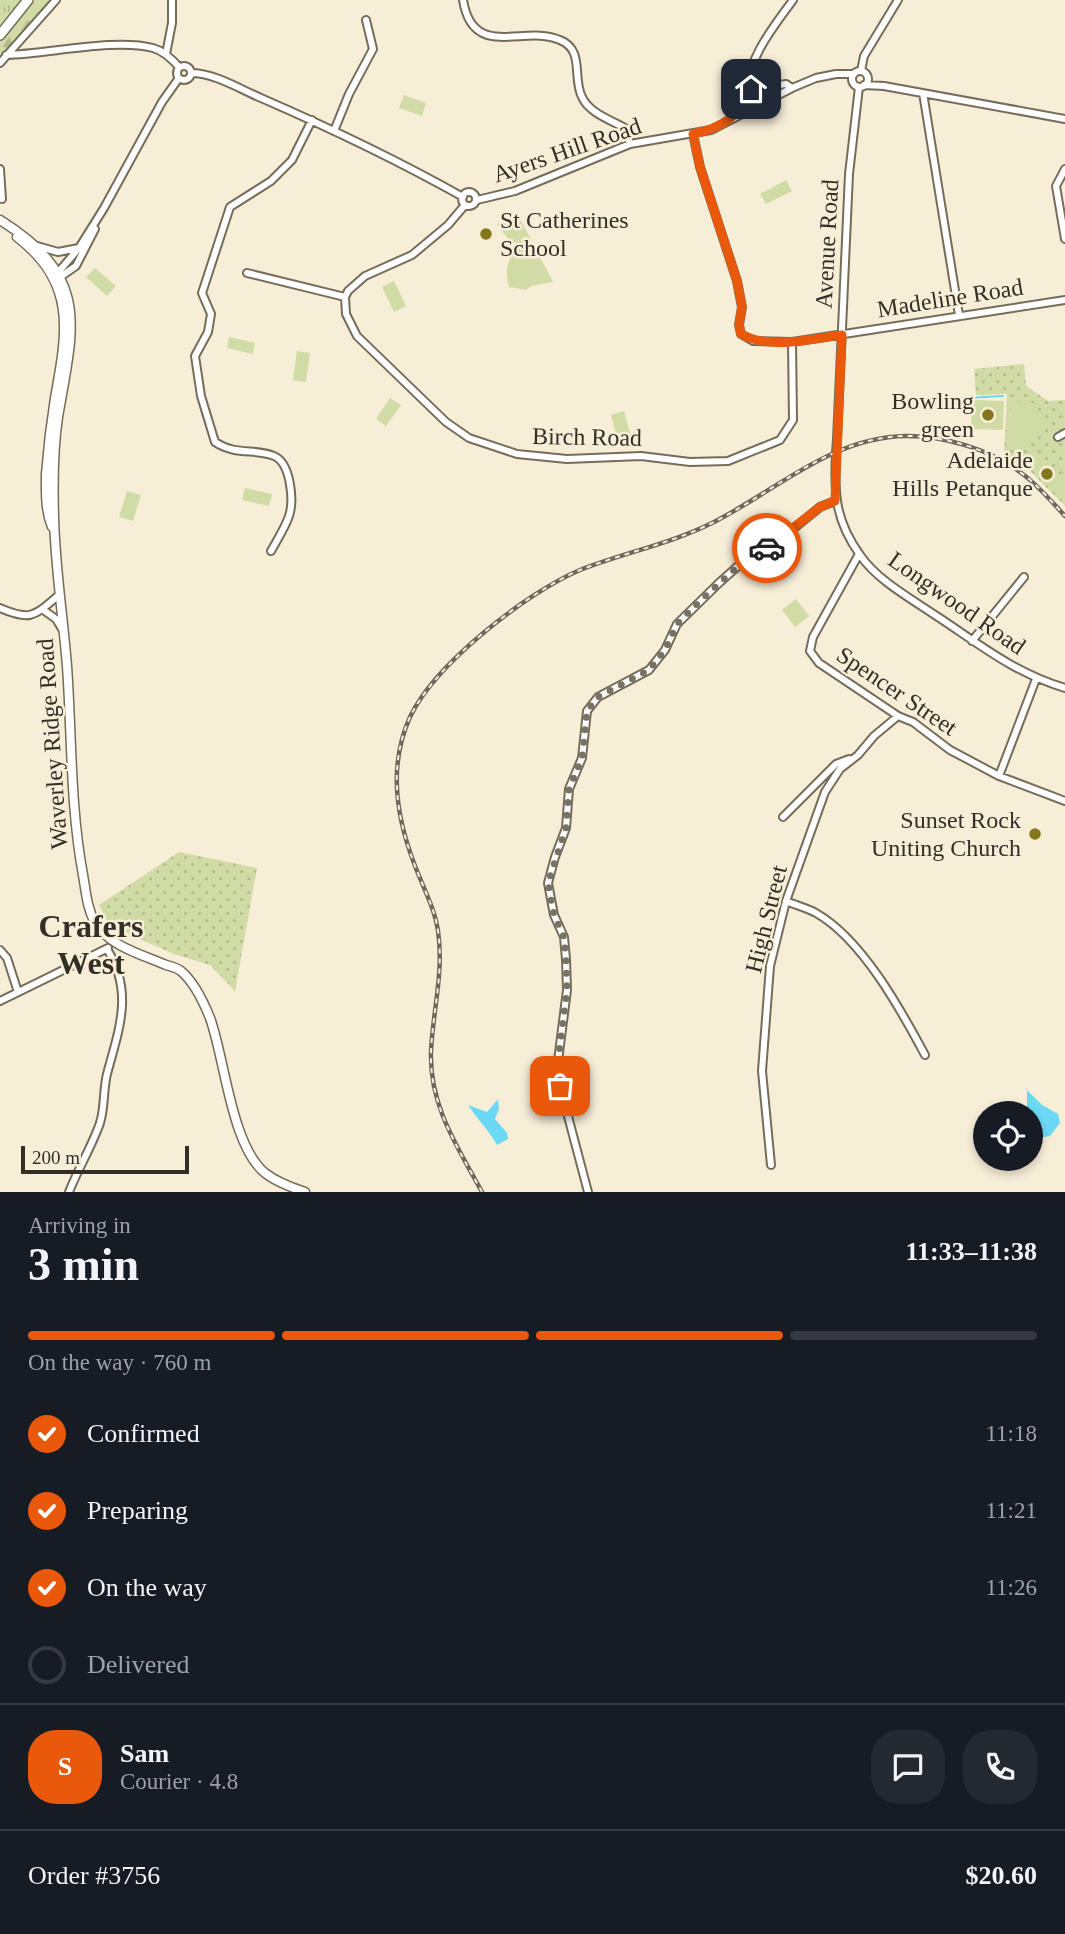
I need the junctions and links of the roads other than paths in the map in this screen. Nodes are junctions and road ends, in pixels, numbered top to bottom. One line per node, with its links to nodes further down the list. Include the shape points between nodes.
1 (28, 0): 8 (highway)
2 (56, 0): 10 (street)
3 (172, 0): 9 (street)
4 (463, 0): 24 (street, via 477,31 487,36 562,40 576,57 582,98 591,109 625,128)
5 (793, 0): 17 (street, via 757,58 749,80)
6 (898, 0): 15 (street, Avenue Road, via 864,56)
7 (366, 20): 22 (street, via 373,49)
8 (0, 35)
9 (166, 54): 10 (street, via 124,45); 12 (street)
10 (6, 55): 11 (street)
11 (0, 63)
12 (179, 67): 13 (street, via 186,66); 14 (street)
13 (191, 73): 14 (street, via 185,80); 20 (street, Ayers Hill Road)
14 (179, 78): 30 (street)
15 (860, 79): 16 (street, Ayers Hill Road, via 825,76); 18 (street, Ayers Hill Road); 41 (street, Avenue Road, via 849,174)
16 (792, 88): 17 (street, via 786,84); 21 (street, Ayers Hill Road)
17 (751, 89): 21 (street)
18 (923, 93): 19 (street); 40 (street)
19 (1065, 119)
20 (312, 120): 22 (street, Ayers Hill Road); 47 (street, via 292,160 271,181 230,207 202,293 211,314 208,332 195,356 215,442 241,452 274,456 288,476 289,516)
21 (731, 120): 23 (street, Ayers Hill Road)
22 (334, 131): 29 (street, Ayers Hill Road, via 404,163)
23 (693, 134): 24 (street, Ayers Hill Road); 42 (street, Madeline Road, via 737,281 741,334 753,341)
24 (630, 144): 28 (street, Ayers Hill Road, via 515,191)
25 (0, 169): 27 (street)
26 (1065, 169): 33 (street, via 1056,186)
27 (2, 199)
28 (477, 200): 29 (street, via 472,205); 29 (street, Ayers Hill Road, via 470,192)
29 (464, 201): 38 (street, via 448,225 412,254 365,276)
30 (104, 208): 35 (street); 37 (street, via 76,265)
31 (0, 220): 34 (main road, Waverley Ridge Road)
32 (0, 226): 37 (main road, Waverley Ridge Road, via 33,249)
33 (1065, 239)
34 (37, 246): 35 (street, Waverley Ridge Road, via 58,252); 37 (main road, Waverley Ridge Road)
35 (79, 248): 37 (street)
36 (247, 273): 38 (street)
37 (57, 277): 50 (main road, Waverley Ridge Road, via 69,299 71,327 55,443 54,533)
38 (345, 297): 42 (street, Birch Road, via 346,314 357,335 446,422 469,438 517,454 567,459 641,456 690,462 728,461 757,451 780,440 793,419)
39 (1065, 300): 40 (street, Madeline Road)
40 (959, 315): 41 (street, Madeline Road)
41 (842, 335): 42 (street, Madeline Road); 45 (street, Avenue Road, bridge)
42 (792, 342)
43 (1065, 433): 44 (street)
44 (1058, 437)
45 (835, 501): 46 (street, Avenue Road); 72 (street, via 820,507 729,574 677,624 649,670 598,697 587,711 582,758 569,789 566,828 548,883 566,959 560,1086)
46 (845, 528): 48 (street, Longwood Road)
47 (271, 551)
48 (859, 554): 54 (street, Longwood Road, via 883,578); 57 (street, Spencer Street, via 813,637 810,651 819,663)
49 (1024, 577): 54 (street)
50 (60, 594): 52 (street); 53 (main road, Waverley Ridge Road)
51 (0, 608): 52 (street, via 21,616)
52 (42, 609): 53 (street)
53 (63, 631): 63 (main road, Waverley Ridge Road, via 74,831 89,911 97,927)
54 (972, 641): 55 (street, Longwood Road)
55 (1036, 679): 56 (street, Longwood Road); 59 (street)
56 (1065, 688)
57 (898, 716): 58 (street, High Street); 59 (street, Spencer Street)
58 (858, 755): 61 (street, via 836,765); 62 (street, High Street, via 840,769 825,792)
59 (999, 776): 60 (street, Spencer Street)
60 (1065, 801)
61 (783, 817)
62 (786, 901): 68 (street, via 817,914 841,933 875,971); 69 (street, High Street, via 770,966 762,1071)
63 (115, 942): 64 (street); 71 (main road, via 181,971 198,992 210,1017 224,1079 250,1153 265,1173)
64 (107, 949): 66 (street); 70 (street, via 120,973 121,1020 100,1122)
65 (0, 950): 66 (street)
66 (18, 992): 67 (street)
67 (0, 1001)
68 (925, 1055)
69 (771, 1165)
70 (69, 1192)
71 (305, 1192)
72 (588, 1192)

